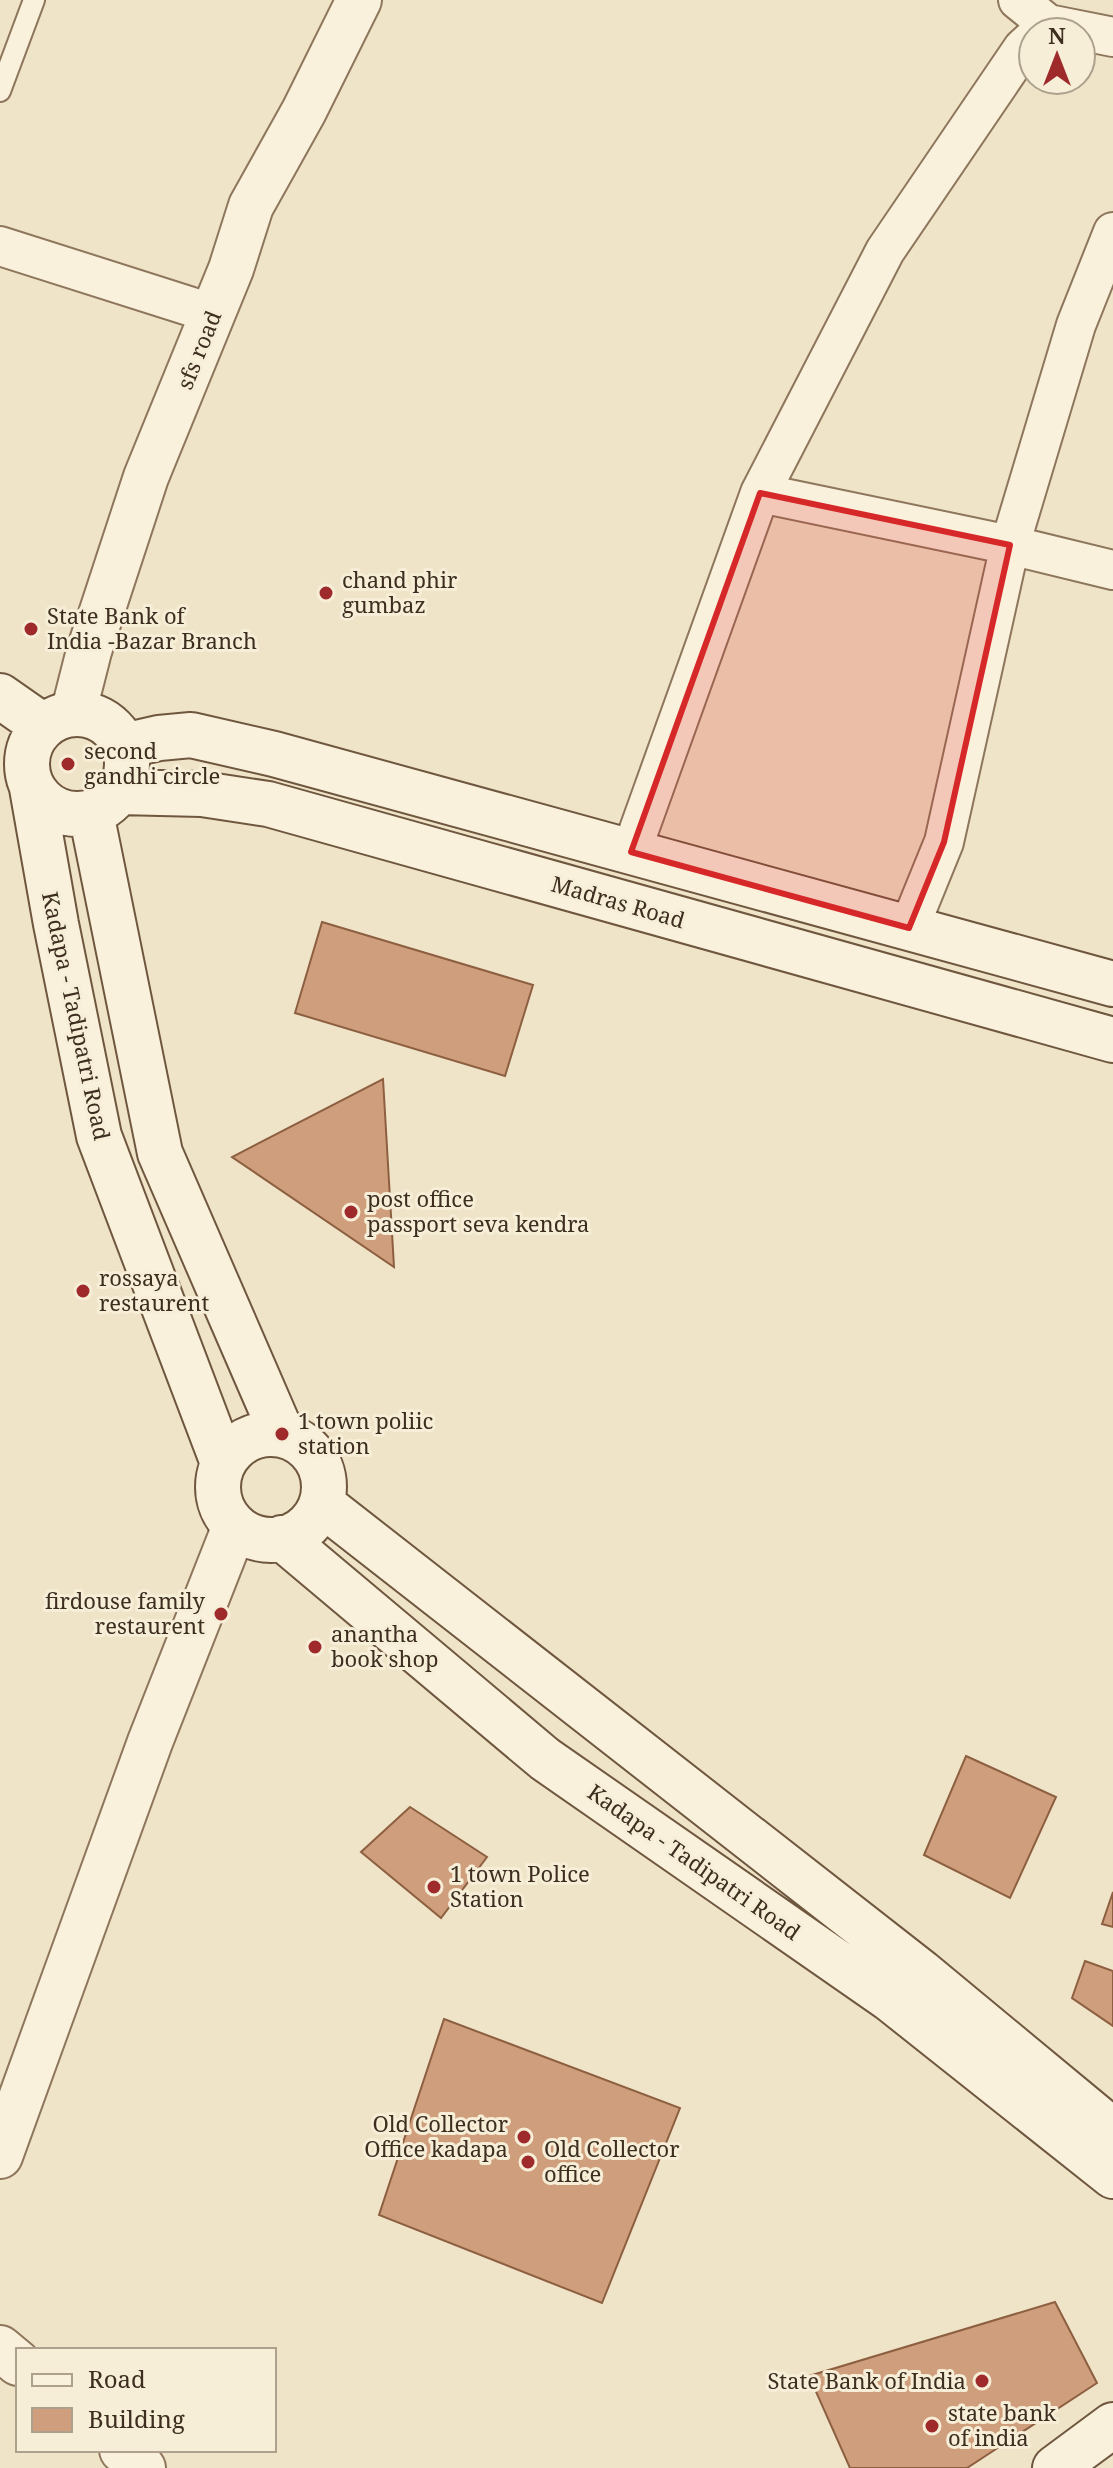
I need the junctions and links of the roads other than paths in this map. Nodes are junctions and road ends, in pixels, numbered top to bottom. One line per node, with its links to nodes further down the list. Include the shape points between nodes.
1 (34, 0): 4 (lane)
2 (359, 0): 7 (main road, sfs road, via 251,206)
3 (1017, 57): 8 (street, via 885,251)
4 (0, 91)
5 (1113, 232): 9 (street, via 1076,325)
6 (0, 246): 7 (street)
7 (214, 314): 12 (main road, sfs road, via 146,477 89,651)
8 (760, 493): 9 (street); 16 (street)
9 (1010, 545): 10 (street); 17 (street, via 944,842)
10 (1113, 570)
11 (0, 696): 12 (main road)
12 (58, 720): 13 (main road, via 89,715 104,721); 14 (main road, via 33,738 27,755)
13 (124, 746): 15 (main road, via 126,777); 16 (main road, via 191,735)
14 (32, 788): 15 (main road, via 58,811 76,814); 21 (main road, Kadapa - Tadipatri Road, via 99,1136)
15 (105, 802): 19 (main road, Madras Road, via 202,794 268,804); 20 (main road, via 160,1153)
16 (631, 852): 17 (main road)
17 (909, 928): 18 (main road)
18 (1113, 984)
19 (1113, 1040)
20 (282, 1434): 21 (main road, via 246,1440); 22 (main road, via 306,1447 322,1468)
21 (223, 1463): 23 (main road, via 218,1497)
22 (322, 1504): 24 (main road, via 299,1532); 25 (main road, via 921,1972)
23 (233, 1532): 24 (main road, via 265,1540); 26 (main road, via 126,1807)
24 (282, 1538): 27 (main road, Kadapa - Tadipatri Road, via 545,1759 890,1999)
25 (1113, 2131)
26 (0, 2156)
27 (1113, 2176)
28 (0, 2348): 29 (main road)
29 (16, 2361)
30 (1113, 2425): 33 (main road)
31 (124, 2452): 32 (main road)
32 (143, 2468)
33 (1055, 2468)

